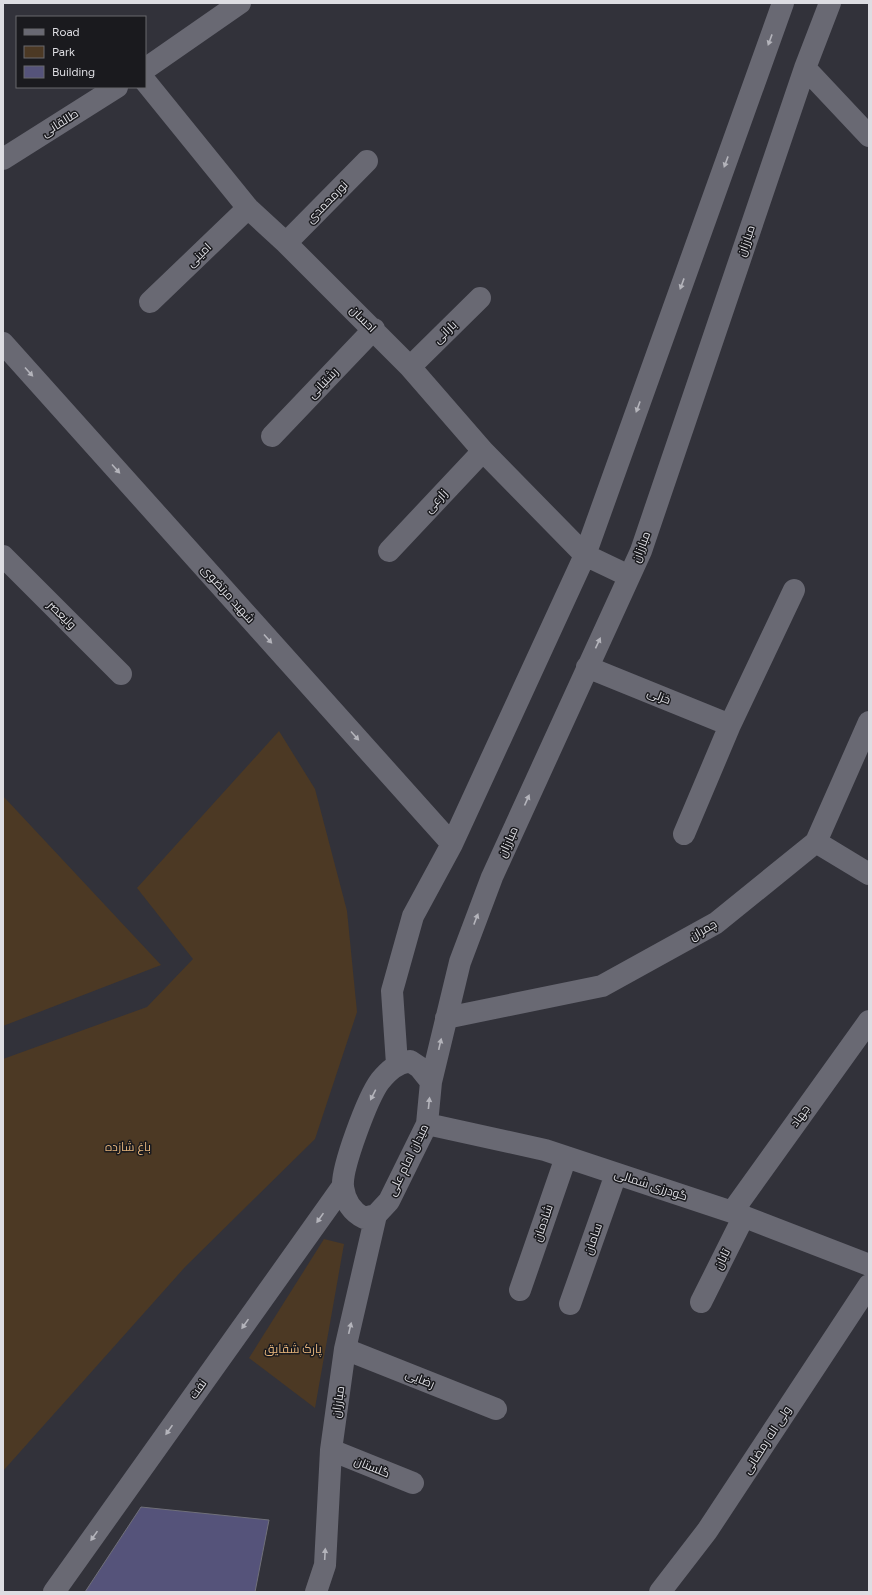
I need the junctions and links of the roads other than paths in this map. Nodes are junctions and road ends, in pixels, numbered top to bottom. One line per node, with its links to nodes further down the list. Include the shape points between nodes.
1 (240, 3): 4 (street)
2 (783, 3): 21 (street, one-way to 21)
3 (830, 3): 5 (street, مبارزان)
4 (146, 68)
5 (805, 68): 8 (street); 23 (street, مبارزان, via 640,551)
6 (146, 82): 11 (street, احسان)
7 (115, 88): 9 (street, طالقانی)
8 (869, 136)
9 (3, 159)
10 (367, 161): 12 (street, نورمحمدی)
11 (248, 208): 12 (street, احسان); 14 (street, امینی)
12 (286, 243): 15 (street, احسان)
13 (480, 298): 17 (street, بارانی)
14 (150, 302)
15 (374, 329): 17 (street, احسان); 18 (street, رشتیانی)
16 (3, 343): 31 (street, شهید مرتضوی, one-way to 31)
17 (410, 367): 19 (street, احسان)
18 (272, 436)
19 (483, 451): 20 (street, زارعی); 21 (street, احسان)
20 (389, 552)
21 (585, 555): 23 (street); 31 (street)
22 (3, 556): 26 (street, ولیعصر)
23 (629, 576): 25 (street, مبارزان, one-way to 23)
24 (794, 590): 27 (street)
25 (586, 667): 27 (street, خزلی); 33 (street, مبارزان, one-way to 25, via 460,962 492,878)
26 (121, 674)
27 (730, 724): 29 (street)
28 (868, 729): 30 (street, چمران)
29 (684, 834)
30 (816, 842): 32 (street); 33 (street, چمران, via 716,923 602,986)
31 (452, 844): 35 (street, via 413,916 392,991)
32 (869, 874)
33 (446, 1018): 36 (street, مبارزان, one-way to 33)
34 (869, 1021): 41 (street, جهاد)
35 (397, 1064): 36 (street, via 410,1061 419,1067); 40 (street, one-way to 40, via 380,1082 362,1117 350,1151)
36 (431, 1082): 37 (street, میدان امام علی, one-way to 36)
37 (427, 1124): 38 (street, گودرزی شمالی); 42 (street, میدان امام علی, via 389,1201)
38 (566, 1157): 39 (street, گودرزی شمالی); 45 (street, شادمان)
39 (616, 1174): 41 (street, گودرزی شمالی); 47 (street, سامان)
40 (343, 1186): 42 (street, via 354,1213 364,1218); 52 (street, نفت, one-way to 52)
41 (738, 1214): 43 (street, گودرزی شمالی); 46 (street, تابان)
42 (376, 1215): 48 (street, مبارزان, one-way to 42)
43 (869, 1265)
44 (869, 1285): 54 (street, ولی اله رمضانی, via 707,1531)
45 (520, 1290)
46 (701, 1302)
47 (570, 1304)
48 (345, 1349): 49 (street, رضایی); 50 (street, مبارزان)
49 (496, 1409)
50 (331, 1450): 51 (street, گلستان); 53 (street, مبارزان, one-way to 50, via 324,1565)
51 (413, 1483)
52 (54, 1592)
53 (316, 1592)
54 (660, 1592)

